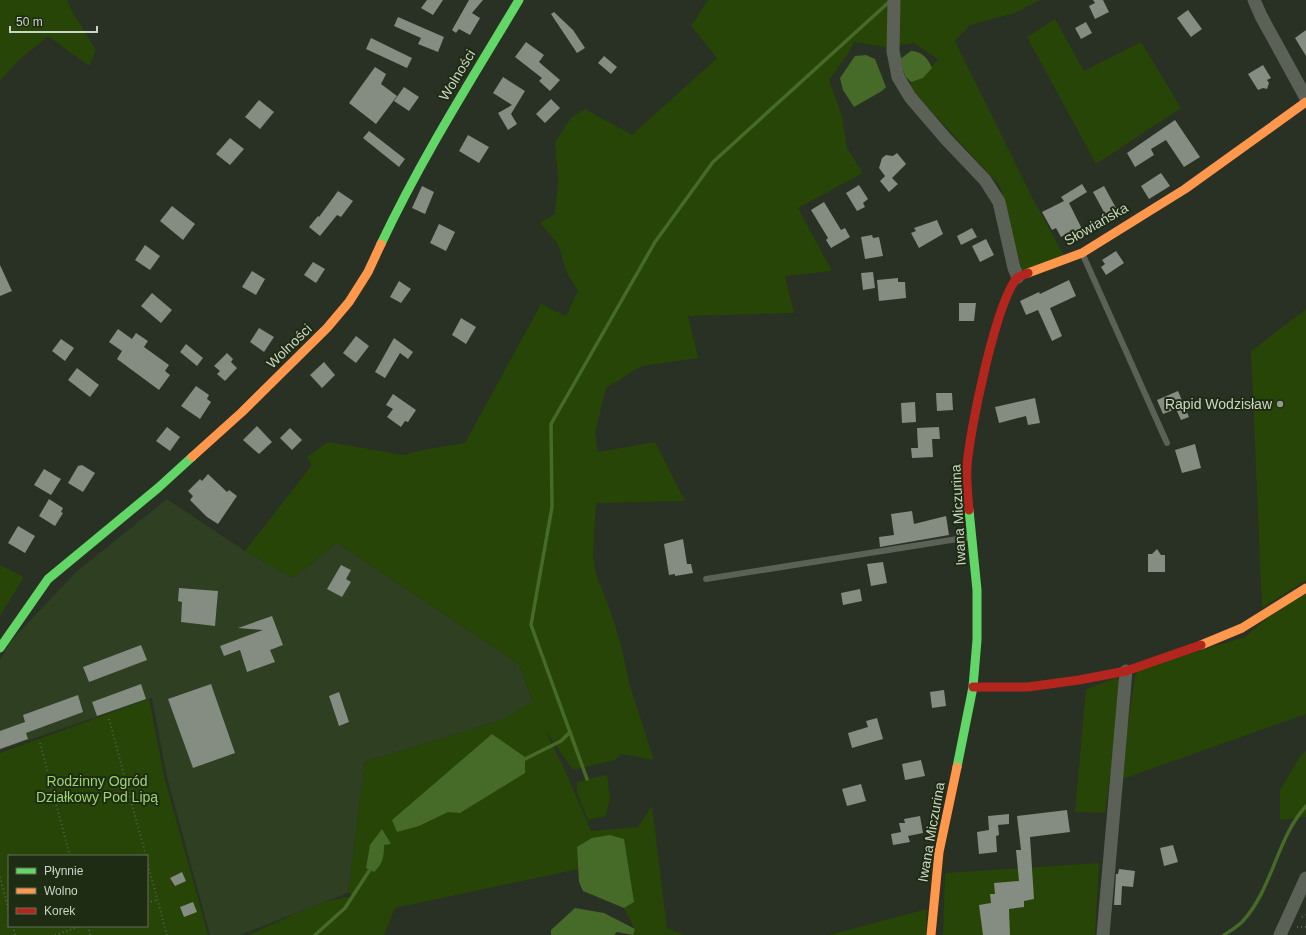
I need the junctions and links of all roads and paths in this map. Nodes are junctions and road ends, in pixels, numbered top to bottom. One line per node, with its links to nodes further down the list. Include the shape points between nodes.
1 (519, 0): 12 (street, Wolności, via 404,196 368,272 349,302 328,328 242,412 158,488 48,579)
2 (894, 0): 7 (street, via 892,52 898,77 910,96 941,133 985,180 999,202)
3 (1254, 0): 4 (street, via 1260,16)
4 (1306, 98)
5 (1306, 102): 6 (street, Słowiańska, via 1185,189)
6 (1082, 253): 7 (street, Słowiańska); 8 (lane)
7 (1018, 277): 9 (street, Iwana Miczurina, via 997,324 976,411 967,467)
8 (1166, 443)
9 (971, 537): 10 (lane); 14 (street, Iwana Miczurina, via 977,590 977,640)
10 (706, 579)
11 (1306, 588): 13 (street, via 1242,628 1214,641)
12 (0, 648)
13 (1126, 671): 14 (street, via 1028,687); 29 (street)
14 (973, 686): 28 (street, Iwana Miczurina, via 939,852)
15 (109, 719): 18 (path)
16 (40, 743): 17 (path)
17 (70, 855)
18 (146, 855)
19 (148, 865): 22 (path)
20 (0, 877): 24 (path)
21 (1306, 878): 30 (street)
22 (157, 900): 23 (path); 27 (path)
23 (148, 904)
24 (8, 906)
25 (79, 927): 26 (path)
26 (55, 935)
27 (167, 935)
28 (931, 935)
29 (1103, 935)
30 (1280, 935)

